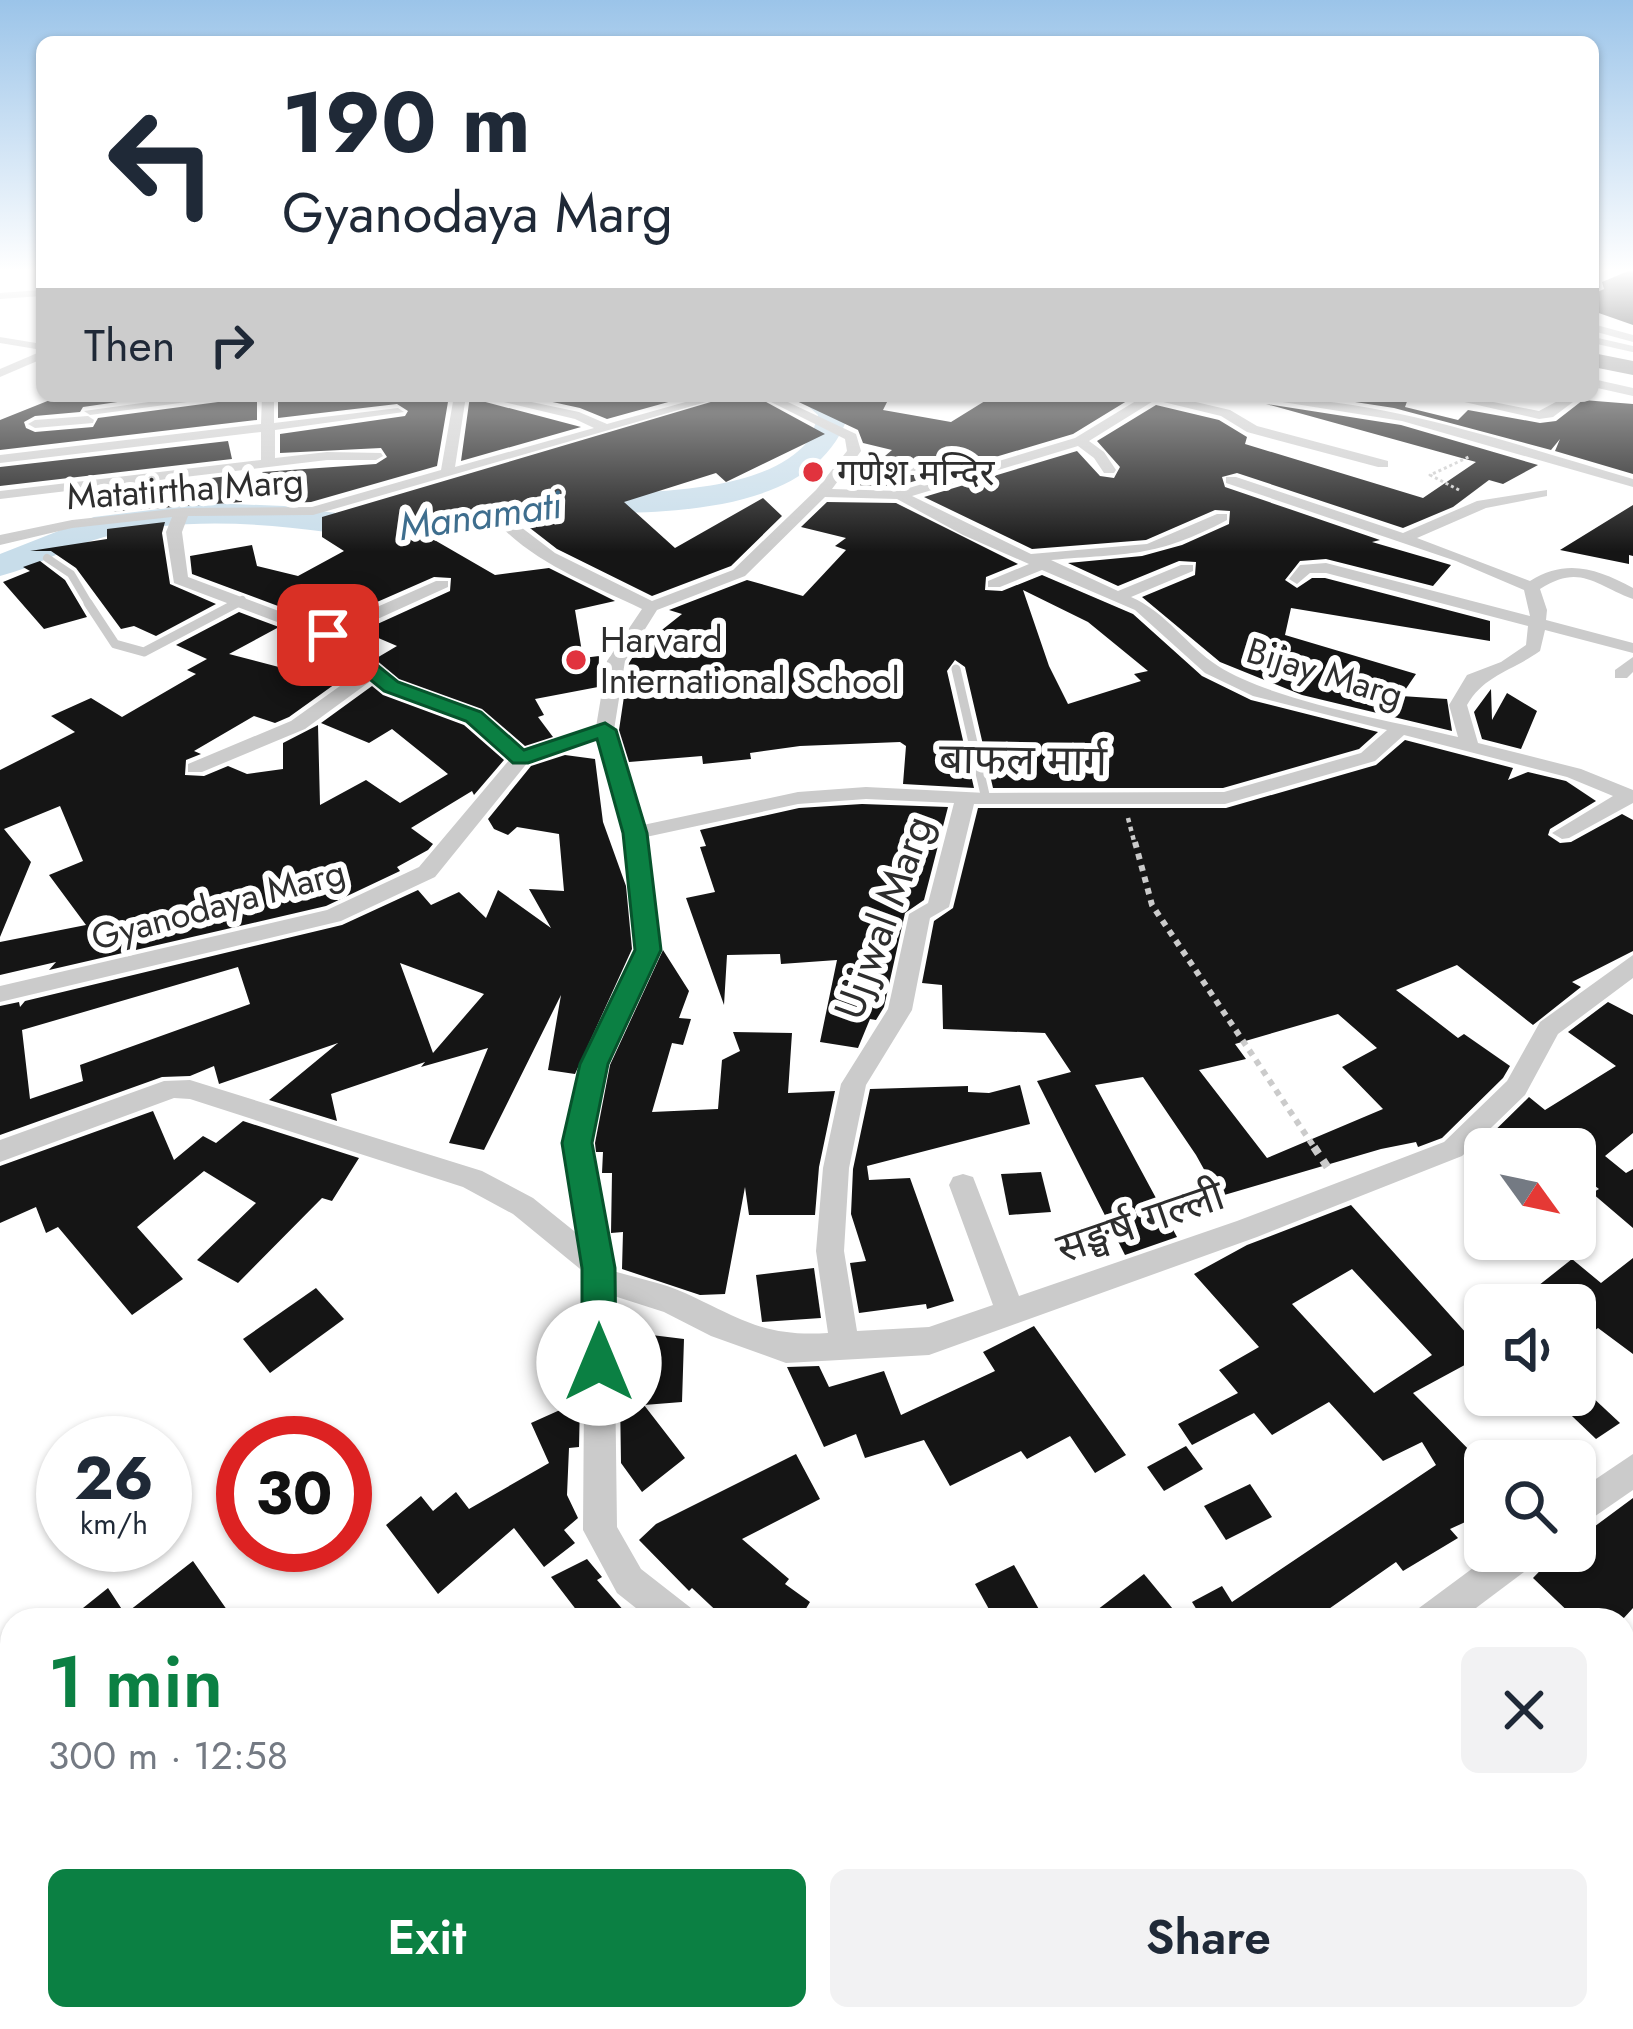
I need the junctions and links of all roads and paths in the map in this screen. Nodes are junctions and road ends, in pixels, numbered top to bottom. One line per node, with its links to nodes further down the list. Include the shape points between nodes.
1 (20, 364): 2 (street); 3 (street)
2 (36, 368)
3 (0, 374)
4 (1599, 385): 5 (street)
5 (1633, 392)
6 (169, 402): 17 (street)
7 (268, 402): 20 (street)
8 (459, 402): 32 (street)
9 (513, 402): 21 (street)
10 (699, 402): 21 (street, Matatirtha Marg)
11 (777, 402): 28 (street, via 851,437 854,451)
12 (1144, 402): 22 (street)
13 (1179, 402): 30 (street)
14 (1294, 402): 35 (street, via 1403,417)
15 (1474, 402): 16 (street, via 1539,415)
16 (1566, 402)
17 (92, 410): 19 (street); 23 (street)
18 (398, 412): 20 (street)
19 (35, 424)
20 (267, 427): 23 (street); 29 (street)
21 (605, 428): 32 (street, Matatirtha Marg)
22 (1080, 441): 33 (street); 41 (street)
23 (89, 447): 27 (street); 36 (street)
24 (1475, 455): 42 (path, via 1430,475)
25 (327, 456): 26 (street); 29 (street); 37 (street)
26 (376, 456)
27 (0, 459)
28 (845, 462): 31 (street); 38 (street)
29 (268, 463): 36 (street)
30 (1383, 464)
31 (929, 468)
32 (448, 470): 37 (street, Matatirtha Marg)
33 (1109, 470)
34 (1231, 480): 47 (street)
35 (1633, 483)
36 (75, 488): 40 (street); 46 (street)
37 (387, 488): 43 (street, Matatirtha Marg, via 313,511)
38 (821, 493): 41 (street, Bijay Marg); 59 (street, via 740,573)
39 (1542, 493): 42 (street)
40 (0, 495)
41 (900, 496): 50 (street, Bijay Marg)
42 (1482, 504): 47 (street)
43 (182, 512): 46 (street, Matatirtha Marg); 58 (street, via 174,532 180,580)
44 (1222, 517): 50 (street, via 1176,542)
45 (500, 518): 59 (street, via 565,566)
46 (72, 524): 48 (street, Matatirtha Marg)
47 (1402, 539): 55 (street)
48 (0, 540)
49 (47, 558): 58 (lane, via 70,573 97,629 133,652)
50 (1040, 560): 54 (street); 57 (street, Bijay Marg)
51 (1187, 568): 57 (street)
52 (1297, 579): 60 (street, via 1306,568 1326,568)
53 (442, 584): 61 (street)
54 (994, 584)
55 (1532, 587): 56 (street, via 1562,567); 60 (street)
56 (1633, 594)
57 (1117, 597): 66 (street, Bijay Marg, via 1141,608 1211,670)
58 (242, 601): 61 (street)
59 (651, 607): 65 (street, via 616,662)
60 (1539, 622): 62 (street); 67 (street, via 1534,647 1473,680 1458,704)
61 (328, 635): 63 (street)
62 (1633, 649)
63 (374, 670): 68 (street, via 391,687 473,717); 69 (street, via 298,725)
64 (956, 670): 72 (lane)
65 (605, 730): 68 (street); 73 (street)
66 (1397, 731): 67 (street, Bijay Marg); 71 (street, बाफल मार्ग, via 1368,757 1225,798)
67 (1470, 747): 70 (street, Bijay Marg)
68 (520, 758): 76 (street, Gyanodaya Marg, via 428,872 333,916)
69 (195, 768)
70 (1631, 796): 74 (street)
71 (1122, 797): 72 (street, बाफल मार्ग); 79 (path, via 1152,905)
72 (976, 798): 73 (street, बाफल मार्ग, via 798,798); 82 (street, Ujjwal Marg, via 938,907 920,914 900,1010 854,1084 830,1252)
73 (635, 833): 80 (street, via 648,950 594,1064 577,1143)
74 (1562, 833)
75 (1633, 963): 79 (street, सङ्घर्ष गल्ली, via 1549,1028 1516,1088 1453,1149)
76 (0, 994)
77 (0, 1151): 80 (street, via 173,1088 202,1090 498,1190)
78 (962, 1186): 81 (street)
79 (1344, 1191): 81 (street, सङ्घर्ष गल्ली)
80 (599, 1273): 82 (street, सङ्घर्ष गल्ली, via 786,1348); 86 (street, via 600,1530 629,1581)
81 (1010, 1310): 82 (street, सङ्घर्ष गल्ली, via 928,1341)
82 (844, 1343)
83 (1633, 1470): 84 (street)
84 (1596, 1497)
85 (1496, 1572): 87 (street)
86 (664, 1608)
87 (1447, 1608)

